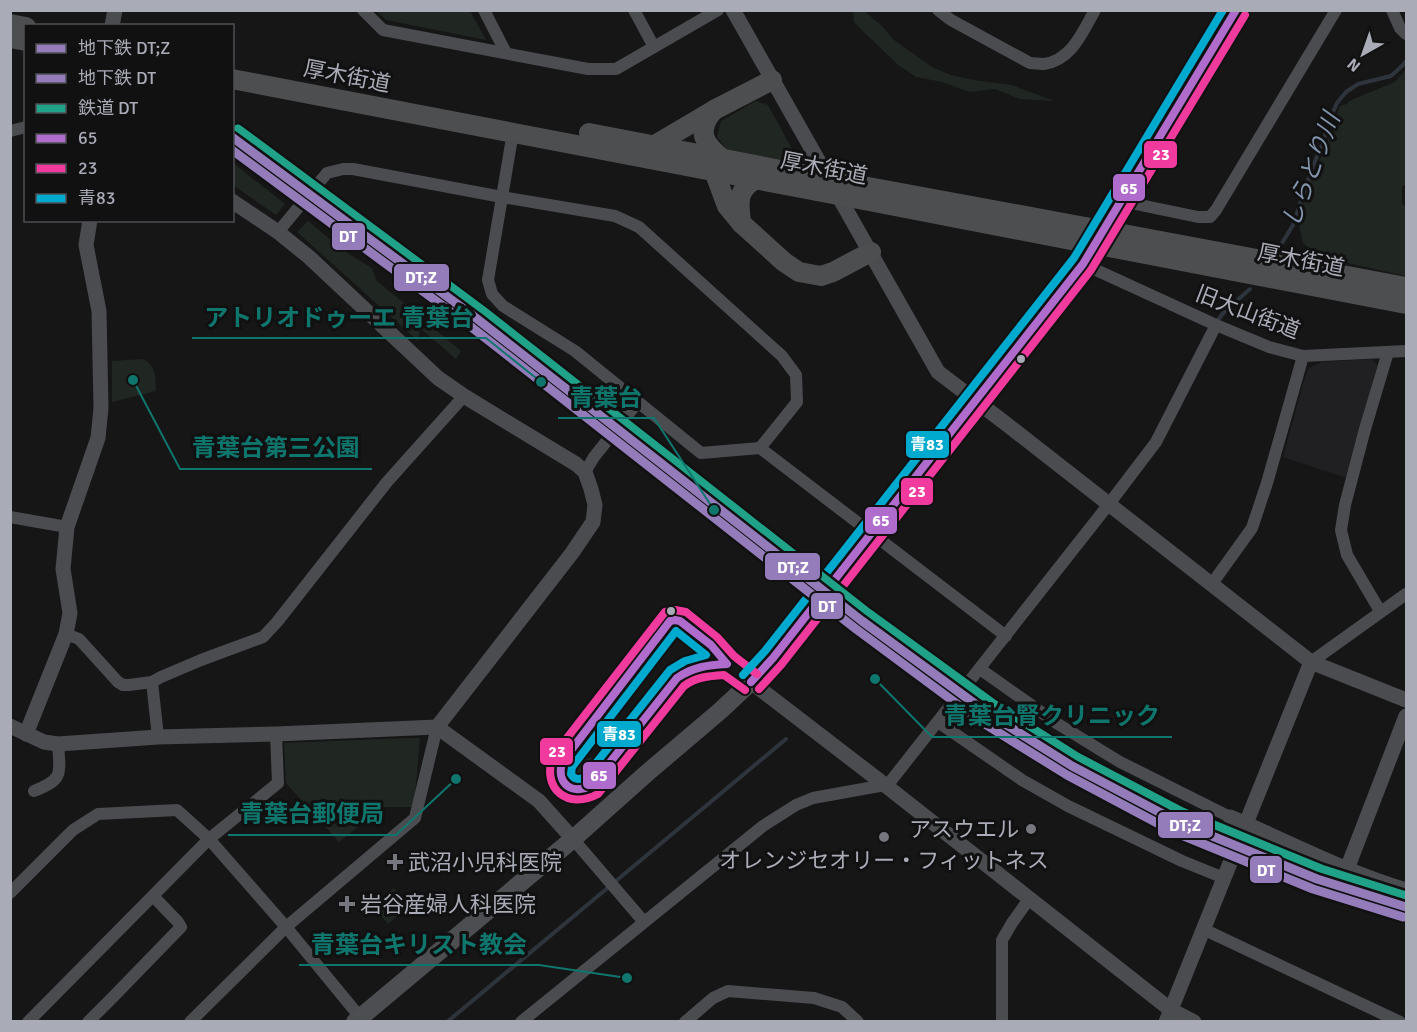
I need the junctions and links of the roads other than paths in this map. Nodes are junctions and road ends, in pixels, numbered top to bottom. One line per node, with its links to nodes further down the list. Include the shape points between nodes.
1 (363, 10): 13 (street, via 383,30)
2 (484, 10): 13 (street)
3 (634, 10): 12 (street)
4 (718, 10): 12 (street)
5 (734, 10): 16 (street)
6 (938, 10): 7 (street, via 1030,63 1045,64 1061,58 1073,47)
7 (1095, 10)
8 (1236, 10): 24 (main road)
9 (1336, 10): 24 (street, via 1210,217)
10 (1392, 10): 11 (street)
11 (1407, 34)
12 (654, 47): 13 (street, via 616,69 588,69)
13 (506, 53)
14 (234, 66): 19 (highway, 厚木街道)
15 (234, 80): 18 (highway, 厚木街道)
16 (772, 80): 17 (highway); 31 (street)
17 (714, 110): 19 (highway); 20 (highway, via 704,126 704,137)
18 (513, 132): 20 (highway, 厚木街道); 23 (street)
19 (653, 146): 20 (highway, 厚木街道)
20 (718, 165): 21 (highway, 厚木街道); 22 (highway, 厚木街道); 27 (highway, via 727,206)
21 (755, 180): 22 (highway, 厚木街道); 27 (highway, via 740,195)
22 (812, 183): 29 (highway, 厚木街道, bridge, via 852,184); 29 (highway, 厚木街道, bridge, via 864,201)
23 (502, 197): 28 (street, via 353,169 332,171); 41 (street, via 488,280 492,294 502,306 575,351); 42 (street, via 615,216 639,227 782,356 796,375 797,402)
24 (1121, 201): 32 (main road)
25 (234, 202): 28 (street)
26 (90, 222): 46 (street, via 86,245 99,311 100,426)
27 (741, 223): 31 (highway, via 799,272 821,276)
28 (278, 232): 39 (street, via 438,378)
29 (1080, 234): 30 (highway, 厚木街道, bridge)
30 (1118, 241): 33 (highway, 厚木街道); 34 (highway, 厚木街道)
31 (871, 252): 40 (street, via 938,372)
32 (1083, 264): 35 (street, 旧大山街道); 40 (main road)
33 (1407, 287)
34 (1407, 304)
35 (1216, 325): 38 (street, 旧大山街道); 44 (street, via 1156,442)
36 (1407, 351): 37 (street, 旧大山街道)
37 (1388, 352): 38 (street, 旧大山街道); 50 (street, via 1341,530 1347,555)
38 (1303, 356): 48 (street, via 1252,528)
39 (464, 396): 43 (street); 55 (street, via 387,483 263,637)
40 (976, 401): 44 (street); 47 (main road)
41 (635, 406): 42 (street, via 701,453); 43 (street)
42 (760, 448): 47 (street)
43 (585, 472): 61 (street, via 595,505 593,522)
44 (1109, 504): 48 (street); 52 (street)
45 (10, 517): 46 (street)
46 (67, 527): 51 (street, via 63,569 70,613)
47 (872, 533): 52 (street); 56 (main road)
48 (1210, 585): 53 (street)
49 (1407, 594): 50 (street)
50 (1380, 611): 53 (street)
51 (66, 634): 55 (street, via 79,639 123,685); 62 (street)
52 (1006, 636): 54 (street)
53 (1311, 662): 57 (street); 70 (street)
54 (980, 669): 59 (street); 69 (street, via 1120,762)
55 (152, 682): 64 (street)
56 (751, 682): 67 (street); 72 (main road)
57 (1407, 700)
58 (1407, 716): 73 (street)
59 (938, 722): 67 (street); 74 (street, via 1022,780 1068,806)
60 (10, 726): 62 (street)
61 (437, 727): 63 (street); 72 (street, via 539,801); 80 (street, via 415,818)
62 (26, 734): 65 (street); 66 (street)
63 (276, 734): 64 (street); 71 (street, via 278,783)
64 (158, 737): 66 (street)
65 (10, 739)
66 (58, 744): 68 (street, via 56,780)
67 (885, 785): 78 (street); 79 (street, via 813,798 796,805 763,826)
68 (40, 791)
69 (1230, 817): 70 (street)
70 (1246, 823): 73 (street); 74 (street)
71 (209, 839): 76 (street, via 177,810 98,814 73,830); 77 (street); 80 (street)
72 (573, 839): 79 (street); 83 (main road)
73 (1347, 869): 75 (street)
74 (1224, 878): 81 (street)
75 (1407, 890)
76 (10, 893)
77 (153, 896): 84 (street); 85 (street, via 181,927)
78 (1029, 899): 82 (street); 90 (street, via 1002,940)
79 (644, 922): 87 (street)
80 (286, 927): 83 (street); 86 (street)
81 (1203, 929): 82 (street); 92 (street)
82 (1168, 1016): 91 (street)
83 (360, 1020)
84 (28, 1022)
85 (88, 1022)
86 (190, 1022)
87 (521, 1022)
88 (685, 1022): 89 (street, via 728,991 814,998 842,1007)
89 (858, 1022)
90 (1002, 1022)
91 (1194, 1022)
92 (1400, 1022)

